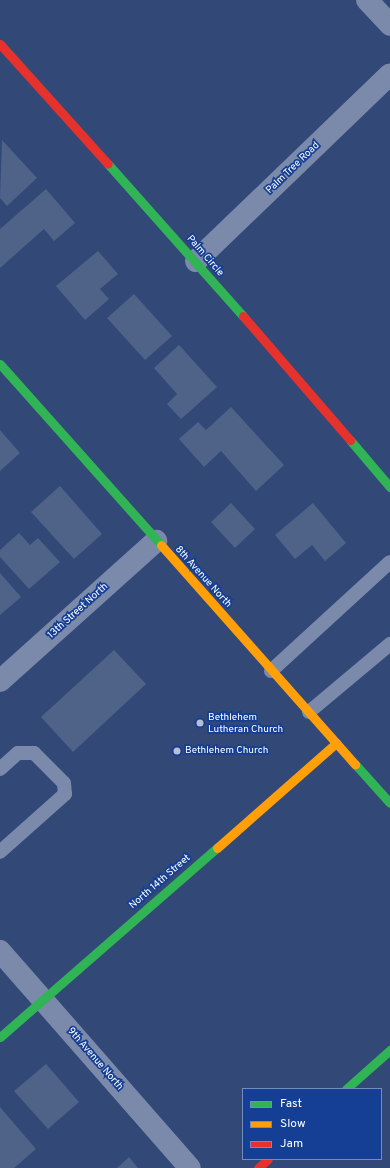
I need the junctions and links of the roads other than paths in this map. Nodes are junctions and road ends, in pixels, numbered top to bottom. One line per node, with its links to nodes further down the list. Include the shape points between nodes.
1 (367, 0): 2 (street)
2 (390, 25)
3 (0, 44): 5 (street, Palm Circle)
4 (390, 74): 5 (street, Palm Tree Road)
5 (196, 261): 7 (street, Palm Circle)
6 (0, 364): 8 (street, 8th Avenue North)
7 (390, 487)
8 (156, 541): 11 (street, 8th Avenue North); 12 (street, 13th Street North)
9 (390, 562): 11 (lane)
10 (390, 644): 13 (lane)
11 (272, 671): 13 (street, 8th Avenue North)
12 (0, 681)
13 (309, 712): 14 (street, 8th Avenue North)
14 (336, 743): 16 (street, 8th Avenue North); 19 (street, North 14th Street)
15 (0, 769): 17 (lane, via 18,753 34,753 64,783 65,794)
16 (390, 803)
17 (0, 852)
18 (0, 951): 19 (street, 9th Avenue North)
19 (43, 999): 20 (street, North 14th Street); 24 (street, 9th Avenue North)
20 (0, 1038)
21 (390, 1050): 22 (street)
22 (347, 1088)
23 (267, 1160): 25 (street)
24 (190, 1168)
25 (258, 1168)

